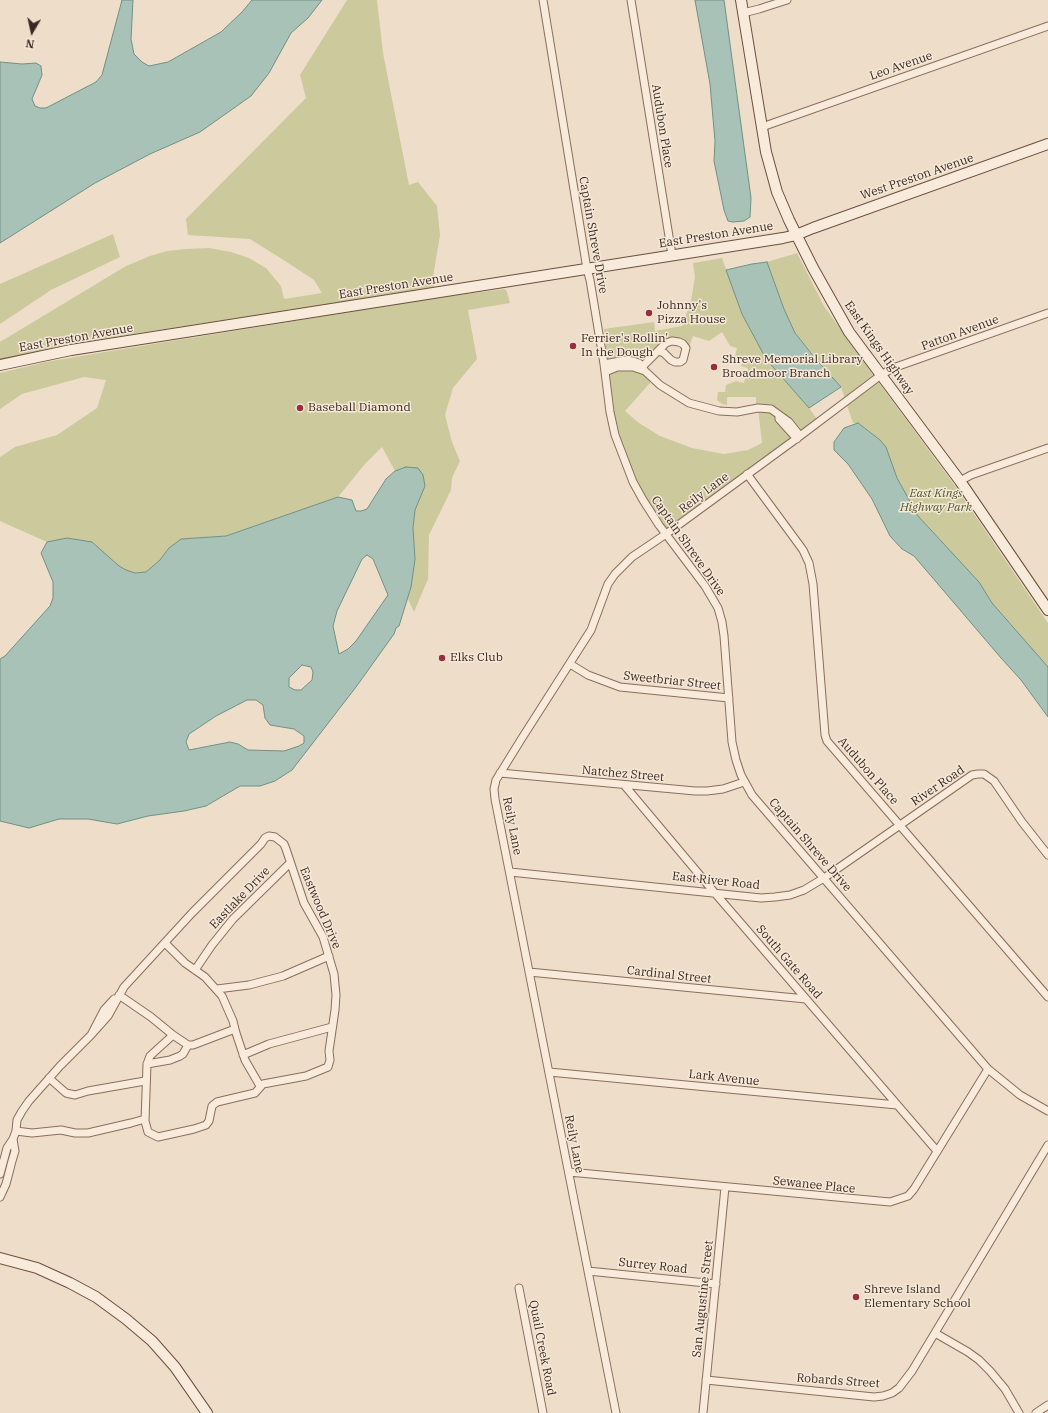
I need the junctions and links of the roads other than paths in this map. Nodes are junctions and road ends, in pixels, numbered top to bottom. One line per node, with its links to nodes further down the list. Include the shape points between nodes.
1 (543, 0): 11 (street, Captain Shreve Drive)
2 (631, 0): 10 (street, Audubon Place)
3 (741, 0): 5 (street, East Kings Highway)
4 (787, 0): 5 (street)
5 (743, 13): 7 (street, East Kings Highway)
6 (1048, 26): 7 (street, Leo Avenue)
7 (762, 127): 9 (street, East Kings Highway, via 775,185)
8 (1048, 144): 9 (street, West Preston Avenue)
9 (796, 235): 10 (street, East Preston Avenue); 18 (street, East Kings Highway, via 832,304)
10 (672, 255): 11 (street, East Preston Avenue)
11 (587, 269): 14 (street, Captain Shreve Drive); 15 (street, East Preston Avenue, via 71,350)
12 (1048, 313): 18 (street, Patton Avenue, via 893,368)
13 (659, 351): 16 (street)
14 (604, 364): 16 (street, via 626,360 639,363); 17 (street, Captain Shreve Drive)
15 (0, 365)
16 (643, 369): 17 (street, via 617,367); 19 (street, via 660,385 689,403 719,411 771,409 789,422)
17 (605, 372): 23 (street, Captain Shreve Drive, via 610,412 623,459 643,500)
18 (881, 375): 19 (street, Reily Lane); 22 (street, East Kings Highway)
19 (798, 438): 21 (street, Reily Lane)
20 (1048, 448): 22 (street)
21 (747, 474): 23 (street, Reily Lane); 30 (street, Audubon Place, via 803,550 808,563 813,584 826,739)
22 (960, 481): 24 (street, East Kings Highway)
23 (666, 534): 25 (street, Reily Lane, via 632,557 615,574 605,590 591,630); 26 (street, Captain Shreve Drive, via 705,586 718,608 724,636)
24 (1046, 603)
25 (570, 664): 26 (street, Sweetbriar Street, via 603,682 620,686); 27 (street, Reily Lane)
26 (729, 698): 28 (street, Captain Shreve Drive, via 734,753)
27 (500, 773): 29 (street, Natchez Street); 33 (street, Reily Lane, via 494,790)
28 (744, 782): 29 (street, Natchez Street, via 707,792); 34 (street, Captain Shreve Drive, via 752,795)
29 (625, 786): 35 (street, South Gate Road)
30 (900, 825): 31 (street, River Road, via 972,776 984,774 994,781); 34 (street, East River Road); 42 (street, Audubon Place)
31 (1048, 855)
32 (290, 863): 36 (street, Eastwood Drive, via 284,844 275,837 267,837); 37 (street, Eastwood Drive, via 304,903 323,937); 38 (street, Eastlake Drive, via 233,919)
33 (510, 872): 35 (street, East River Road); 39 (street, Reily Lane)
34 (824, 878): 35 (street, East River Road, via 804,890 775,897 760,898); 50 (street, Captain Shreve Drive)
35 (714, 892): 43 (street, South Gate Road)
36 (165, 943): 38 (street); 41 (street, Eastwood Drive)
37 (329, 956): 40 (street, via 283,976 249,985); 44 (street, Eastwood Drive, via 336,995)
38 (195, 970): 40 (street)
39 (529, 972): 43 (street, Cardinal Street); 51 (street, Reily Lane)
40 (217, 989): 45 (street, via 226,1002)
41 (119, 995): 46 (street); 52 (street, Eastwood Drive, via 104,1010 91,1036)
42 (1048, 997)
43 (806, 999): 55 (street, South Gate Road)
44 (332, 1027): 48 (street, via 268,1044); 54 (street, Eastwood Drive, via 328,1067 306,1076)
45 (234, 1029): 47 (street); 48 (street)
46 (173, 1035): 47 (street); 49 (street, via 150,1056)
47 (188, 1045): 49 (street, via 180,1056)
48 (243, 1055): 54 (street)
49 (147, 1064): 53 (street)
50 (988, 1069): 56 (street, Captain Shreve Drive, via 1020,1095); 61 (street, Sewanee Place)
51 (549, 1072): 55 (street, Lark Avenue); 62 (street, Reily Lane)
52 (49, 1078): 53 (street, via 66,1094 75,1095); 58 (street, Eastwood Drive, via 22,1111 17,1120)
53 (146, 1082): 57 (street)
54 (260, 1086): 57 (street, Eastwood Drive, via 255,1093 217,1102 210,1109 208,1124 194,1130 158,1137 148,1132)
55 (897, 1106): 61 (street, South Gate Road)
56 (1048, 1111)
57 (145, 1119): 58 (street, via 88,1133 61,1130 32,1133)
58 (16, 1130): 59 (street, Eastwood Drive)
59 (13, 1139): 63 (street, Eastwood Drive, via 7,1148); 65 (street, Eastwood Drive, via 15,1151)
60 (1048, 1145): 70 (street, Robards Street)
61 (937, 1151): 64 (street, Sewanee Place, via 914,1190 908,1196 890,1202)
62 (569, 1172): 64 (street, Sewanee Place); 67 (street, Reily Lane)
63 (0, 1174)
64 (725, 1187): 68 (street, San Augustine Street)
65 (0, 1197)
66 (0, 1258): 73 (street, via 42,1270 70,1283 96,1297 126,1319 152,1341 175,1367)
67 (588, 1271): 68 (street, Surrey Road); 75 (street, Reily Lane)
68 (716, 1284): 71 (street, San Augustine Street)
69 (519, 1288): 74 (street, Quail Creek Road)
70 (935, 1333): 71 (street, Robards Street, via 903,1384 892,1393 883,1396); 77 (street, via 968,1352 990,1371 1005,1389)
71 (706, 1380): 76 (street, San Augustine Street)
72 (1048, 1405): 78 (street)
73 (207, 1413)
74 (543, 1413)
75 (616, 1413)
76 (703, 1413)
77 (1019, 1413)
78 (1036, 1413)

